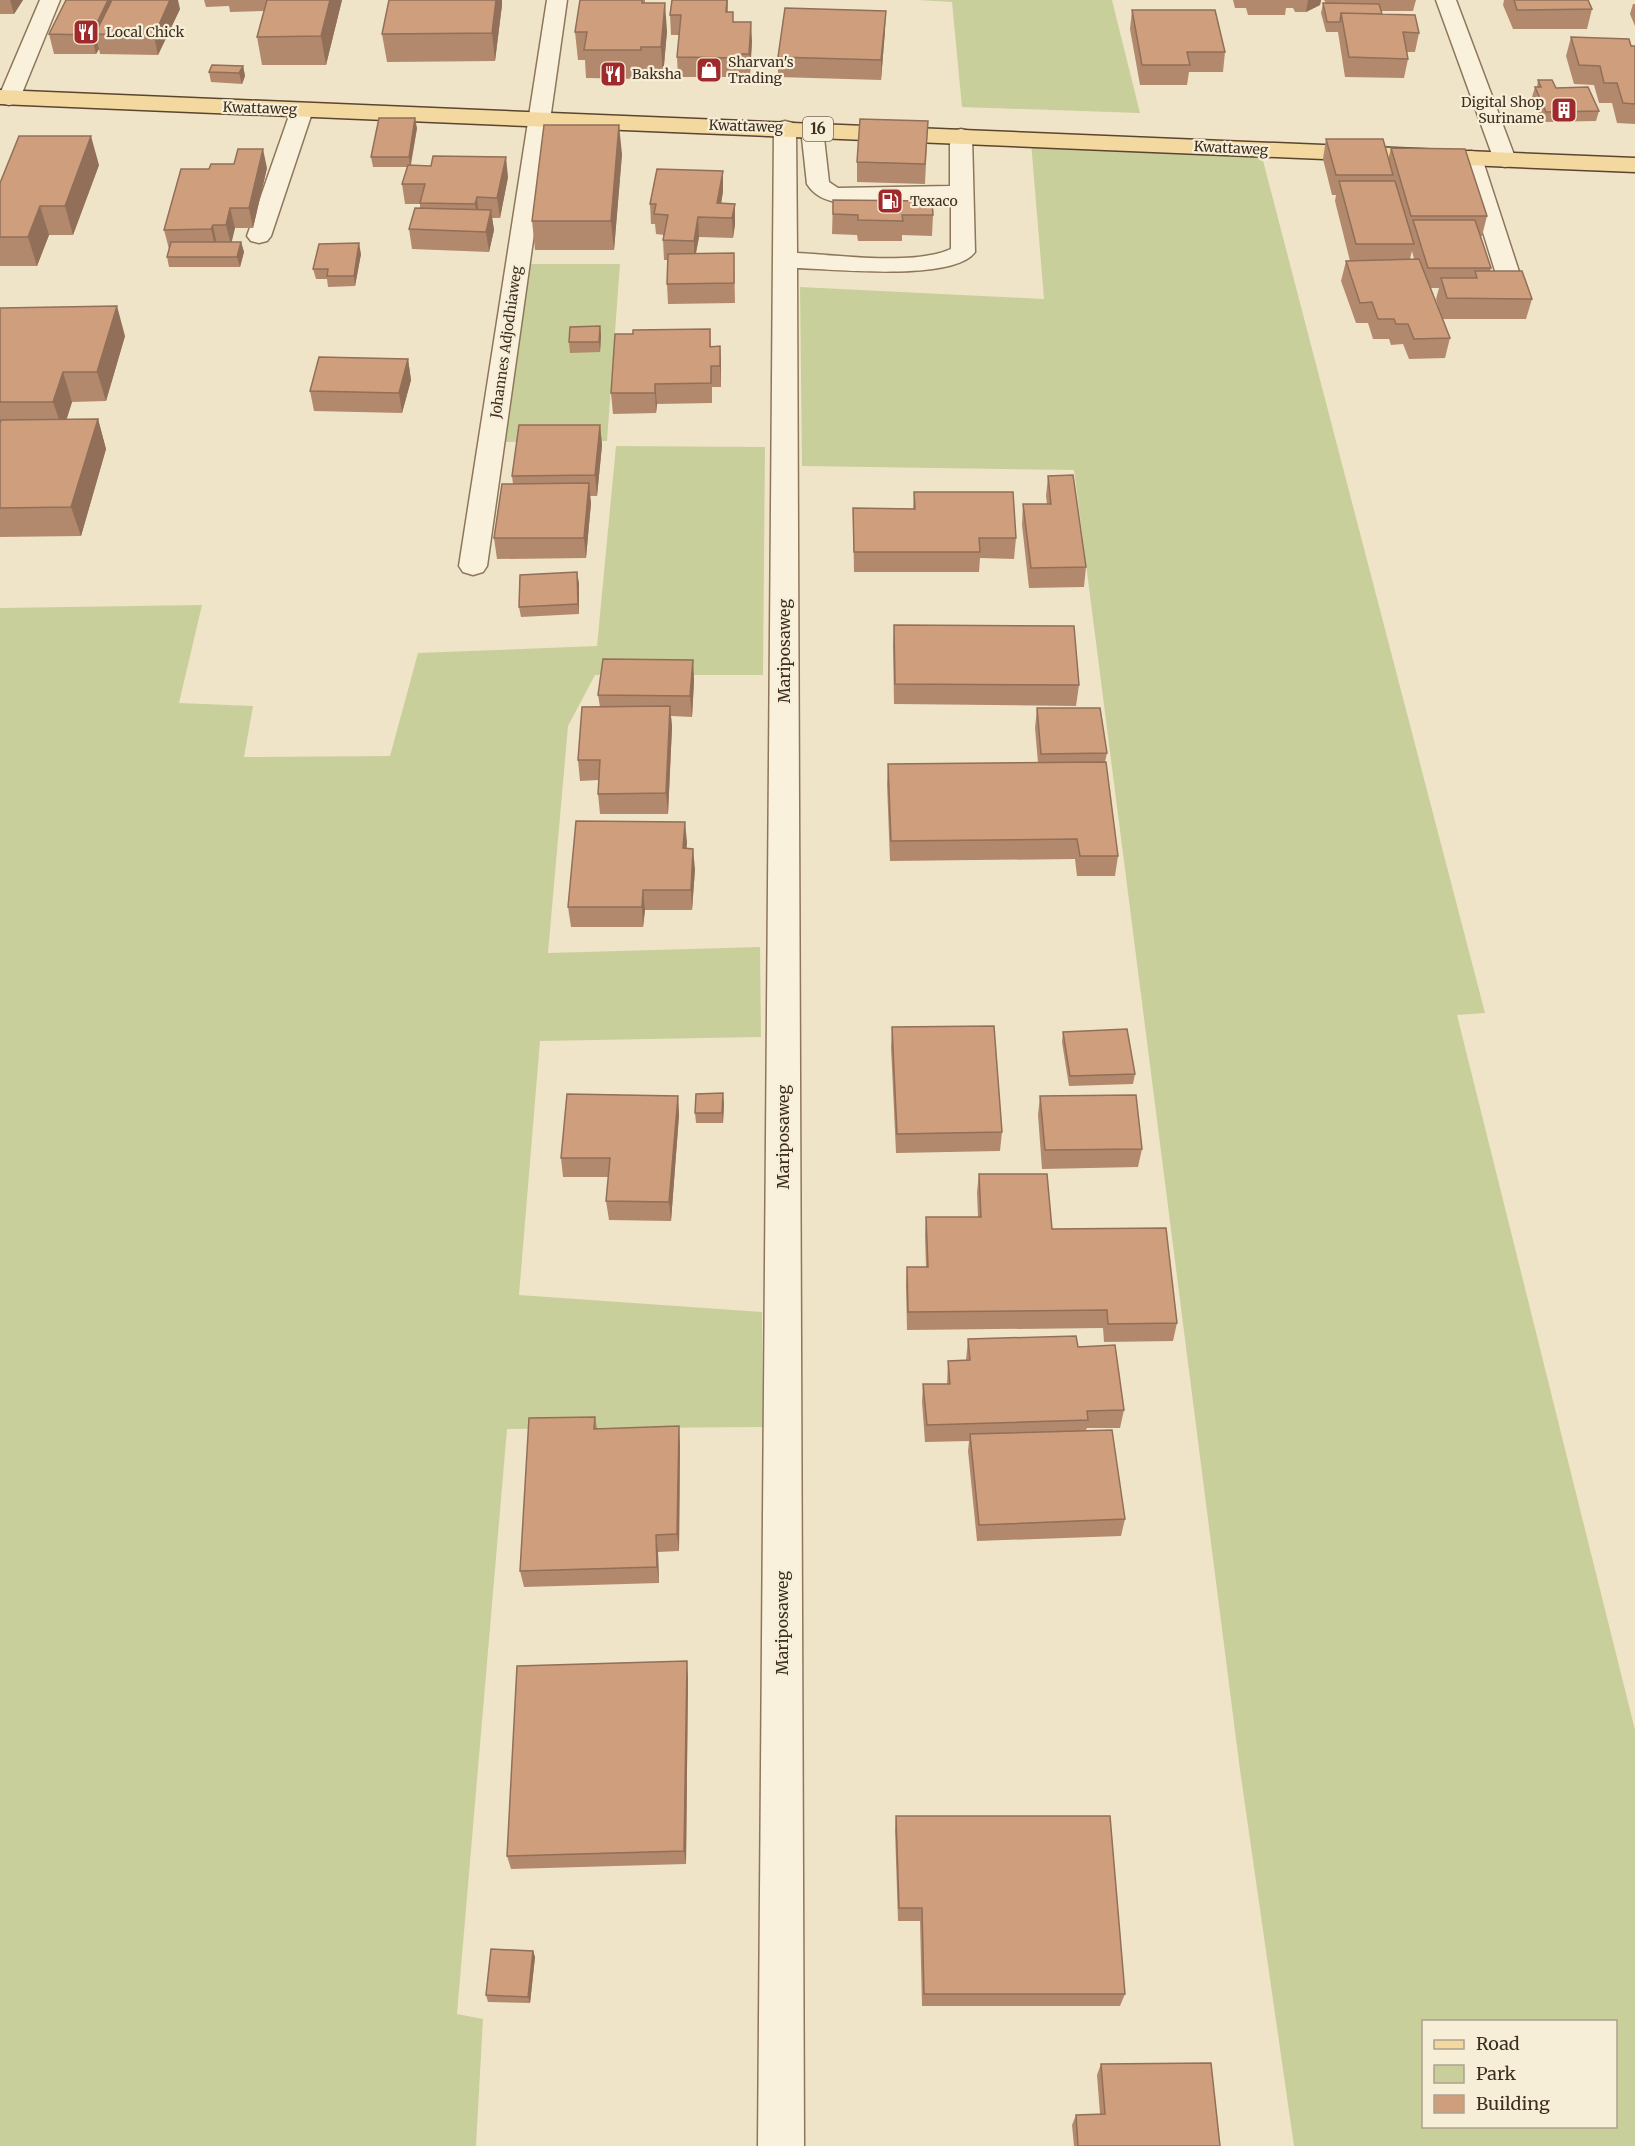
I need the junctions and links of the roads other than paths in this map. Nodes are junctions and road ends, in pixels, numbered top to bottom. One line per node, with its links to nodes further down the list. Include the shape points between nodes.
1 (50, 0): 4 (street)
2 (557, 0): 6 (street, Johannes Adjodhiaweg)
3 (1446, 0): 10 (street)
4 (4, 98): 5 (main road, Kwattaweg / 16)
5 (302, 110): 6 (main road, Kwattaweg / 16); 13 (street)
6 (538, 118): 7 (main road, Kwattaweg / 16); 16 (street, Johannes Adjodhiaweg)
7 (799, 128): 8 (main road, Kwattaweg / 16); 12 (street, via 818,183 827,192 944,194); 14 (street, Mariposaweg)
8 (960, 136): 9 (main road, Kwattaweg / 16); 12 (street)
9 (1471, 158): 10 (main road, Kwattaweg / 16); 15 (street)
10 (1505, 160): 11 (main road, Kwattaweg / 16)
11 (1635, 165)
12 (962, 190): 14 (street, via 963,252 954,259 916,264)
13 (259, 236)
14 (785, 260): 17 (street, Mariposaweg)
15 (1512, 287)
16 (473, 566)
17 (781, 2146)

